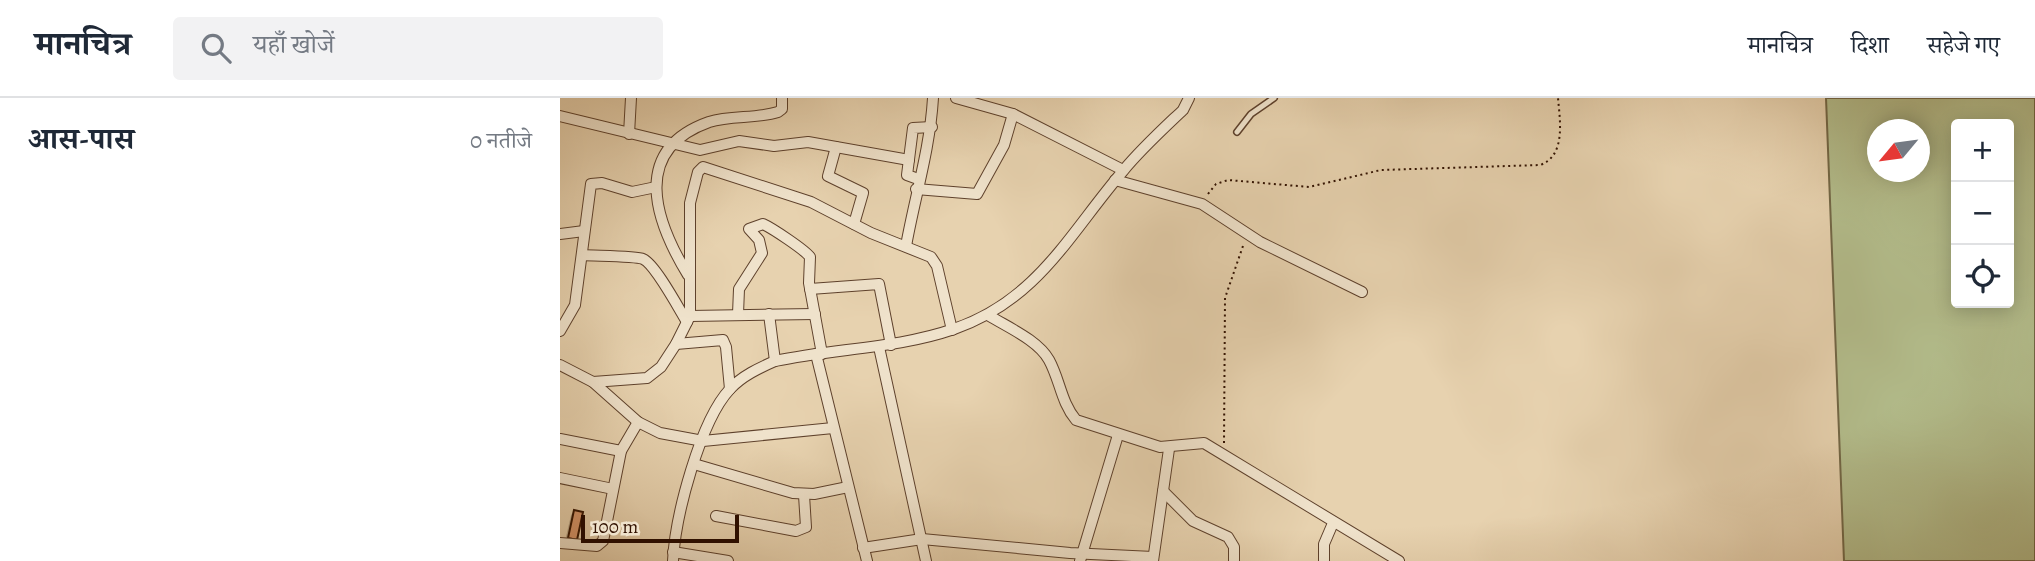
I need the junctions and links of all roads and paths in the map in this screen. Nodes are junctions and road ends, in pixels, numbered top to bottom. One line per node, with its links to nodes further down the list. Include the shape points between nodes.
1 (631, 98): 14 (street)
2 (782, 98): 15 (street, via 778,112 709,122)
3 (927, 98): 4 (street)
4 (933, 98): 5 (street); 12 (street)
5 (940, 98)
6 (957, 98): 10 (street)
7 (1189, 98): 20 (street)
8 (1275, 98): 13 (lane, via 1251,114)
9 (1559, 98): 24 (path, via 1555,155 1540,165 1381,170 1309,187 1228,180 1216,184)
10 (1013, 114): 20 (street); 22 (street, via 1004,145 977,194)
11 (560, 116): 14 (street)
12 (932, 127): 18 (street, via 913,128); 22 (street)
13 (1237, 132)
14 (629, 134): 15 (street)
15 (670, 145): 17 (street); 23 (street)
16 (836, 146): 17 (street, via 744,141); 18 (street); 25 (street, via 828,176 863,193)
17 (704, 150): 19 (street)
18 (909, 160): 22 (street, via 907,175)
19 (700, 168): 25 (street, via 811,202); 31 (street, via 690,203)
20 (1123, 170): 21 (street)
21 (1115, 180): 24 (street); 37 (street, via 1038,277)
22 (917, 184): 29 (street)
23 (656, 187): 26 (street, via 632,192 591,184); 31 (street, via 665,235)
24 (1202, 204): 28 (street)
25 (853, 224): 29 (street)
26 (584, 231): 27 (street); 30 (street)
27 (560, 234)
28 (1247, 235): 33 (street); 56 (path, via 1225,298)
29 (906, 246): 39 (street, via 936,261)
30 (582, 255): 38 (street, via 647,261); 40 (street, via 575,305)
31 (690, 278): 38 (street)
32 (810, 289): 34 (street, via 808,253 779,231 752,225 750,233 759,240 762,253 739,289); 36 (street); 42 (street, via 879,284)
33 (1362, 292)
34 (738, 314): 35 (street); 38 (street)
35 (769, 314): 36 (street); 45 (street)
36 (815, 314): 44 (street)
37 (988, 315): 39 (street); 51 (street, via 1040,348 1076,420)
38 (688, 319): 41 (street)
39 (952, 330): 42 (street)
40 (560, 331)
41 (676, 344): 47 (street, via 661,368 647,378); 48 (street, via 723,340)
42 (891, 345): 43 (street)
43 (879, 347): 44 (street); 65 (street)
44 (819, 354): 45 (street); 50 (street)
45 (775, 361): 48 (street)
46 (560, 365): 47 (street)
47 (593, 382): 49 (street)
48 (730, 389): 53 (street)
49 (638, 422): 53 (street, via 660,433); 55 (street)
50 (834, 428): 53 (street); 59 (street)
51 (1118, 435): 54 (street); 69 (street)
52 (560, 439): 55 (street)
53 (703, 441): 57 (street)
54 (1169, 449): 56 (street, via 1205,443); 61 (street)
55 (621, 451): 60 (street)
56 (1225, 456): 64 (street)
57 (694, 464): 62 (street); 68 (street)
58 (560, 478): 60 (street)
59 (848, 487): 62 (street); 67 (street)
60 (613, 489): 66 (street, via 605,534 597,547)
61 (1163, 491): 70 (street); 74 (street, via 1194,521 1228,537)
62 (804, 495): 63 (street, via 808,522 796,531)
63 (716, 516)
64 (1333, 523): 75 (street, via 1324,544); 76 (street)
65 (922, 539): 67 (street); 69 (street); 73 (street)
66 (560, 542)
67 (863, 548): 72 (street)
68 (673, 556): 71 (street)
69 (1082, 557): 70 (street)
70 (1153, 559)
71 (728, 561)
72 (867, 561)
73 (926, 561)
74 (1234, 561)
75 (1325, 561)
76 (1399, 561)

